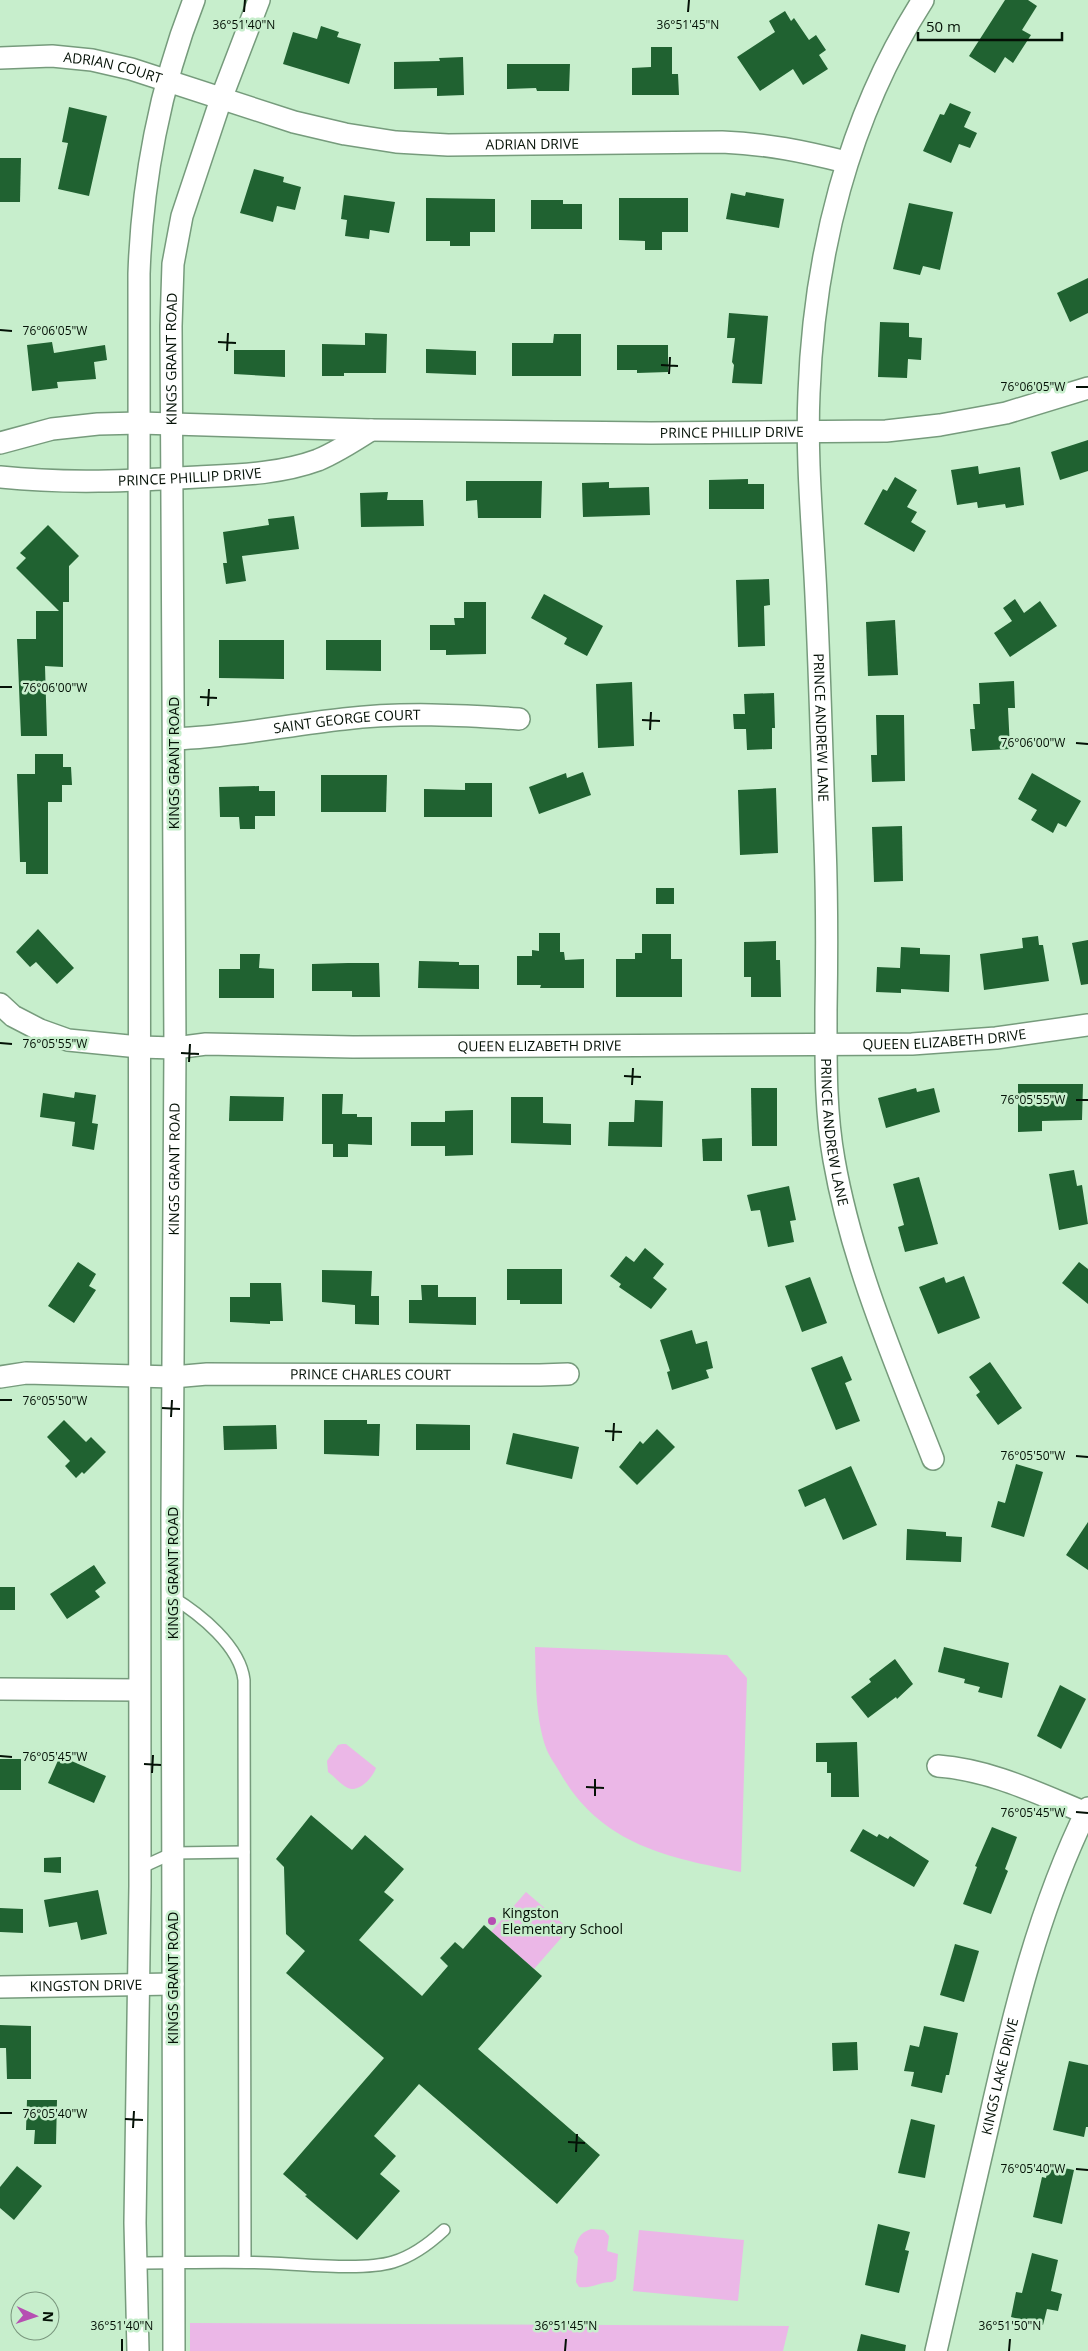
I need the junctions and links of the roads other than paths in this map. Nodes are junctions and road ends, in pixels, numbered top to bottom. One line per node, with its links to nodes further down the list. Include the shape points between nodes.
1 (194, 0): 5 (street)
2 (259, 0): 6 (street, KINGS GRANT ROAD)
3 (923, 0): 7 (street, PRINCE ANDREW LANE, via 890,57)
4 (0, 58): 5 (street, ADRIAN COURT, via 52,56 92,60)
5 (168, 82): 6 (street, ADRIAN COURT); 9 (street, via 153,148 140,250)
6 (221, 99): 7 (street, ADRIAN DRIVE, via 303,124 396,142 448,145 722,142 793,148); 10 (street, KINGS GRANT ROAD, via 177,234 172,290)
7 (846, 162): 12 (street, PRINCE ANDREW LANE, via 822,264 813,328)
8 (1088, 388): 12 (street, PRINCE PHILLIP DRIVE, via 1006,413 940,425 886,431)
9 (140, 423): 10 (street, PRINCE PHILLIP DRIVE); 13 (street, PRINCE PHILLIP DRIVE, via 52,429); 16 (street)
10 (172, 425): 11 (street, PRINCE PHILLIP DRIVE); 15 (street, KINGS GRANT ROAD)
11 (371, 430): 12 (street, PRINCE PHILLIP DRIVE); 15 (street, PRINCE PHILLIP DRIVE, via 318,460 288,468)
12 (808, 431): 21 (street, PRINCE ANDREW LANE, via 819,648 826,890)
13 (0, 443)
14 (0, 477): 16 (street, PRINCE PHILLIP DRIVE, via 60,481)
15 (172, 478): 16 (street, PRINCE PHILLIP DRIVE); 18 (street, KINGS GRANT ROAD)
16 (139, 479): 22 (street)
17 (519, 719): 18 (street, SAINT GEORGE COURT, via 452,715 346,718 209,738)
18 (174, 739): 23 (street, KINGS GRANT ROAD)
19 (0, 1004): 22 (street, QUEEN ELIZABETH DRIVE, via 40,1030 68,1040)
20 (1088, 1025): 21 (street, QUEEN ELIZABETH DRIVE, via 977,1039)
21 (826, 1046): 23 (street, QUEEN ELIZABETH DRIVE, via 353,1047 206,1044); 28 (street, PRINCE ANDREW LANE, via 828,1110 843,1210)
22 (139, 1047): 23 (street, QUEEN ELIZABETH DRIVE); 25 (street)
23 (175, 1048): 27 (street, KINGS GRANT ROAD)
24 (568, 1374): 27 (street, PRINCE CHARLES COURT, via 206,1374)
25 (140, 1376): 26 (street, PRINCE CHARLES COURT, via 26,1373); 27 (street, PRINCE CHARLES COURT); 31 (street)
26 (0, 1377)
27 (174, 1377): 29 (street, KINGS GRANT ROAD)
28 (933, 1459)
29 (172, 1597): 34 (lane, via 198,1612 237,1657 243,1670); 35 (street, KINGS GRANT ROAD)
30 (0, 1689): 31 (street)
31 (140, 1690): 36 (street)
32 (938, 1766): 33 (street, via 990,1774)
33 (1087, 1810): 46 (street, KINGS LAKE DRIVE, via 1034,1946 1012,2021)
34 (244, 1852): 35 (lane); 41 (lane)
35 (173, 1853): 36 (lane); 37 (street, KINGS GRANT ROAD)
36 (140, 1868): 38 (street)
37 (173, 1984): 38 (street, KINGSTON DRIVE); 43 (street, KINGS GRANT ROAD)
38 (138, 1985): 39 (street, KINGSTON DRIVE); 42 (street)
39 (0, 1987)
40 (444, 2230): 41 (lane, via 413,2254 370,2266)
41 (245, 2262): 43 (lane)
42 (136, 2263): 43 (lane); 44 (street)
43 (174, 2263): 45 (street, KINGS GRANT ROAD)
44 (138, 2351)
45 (174, 2351)
46 (936, 2351)

